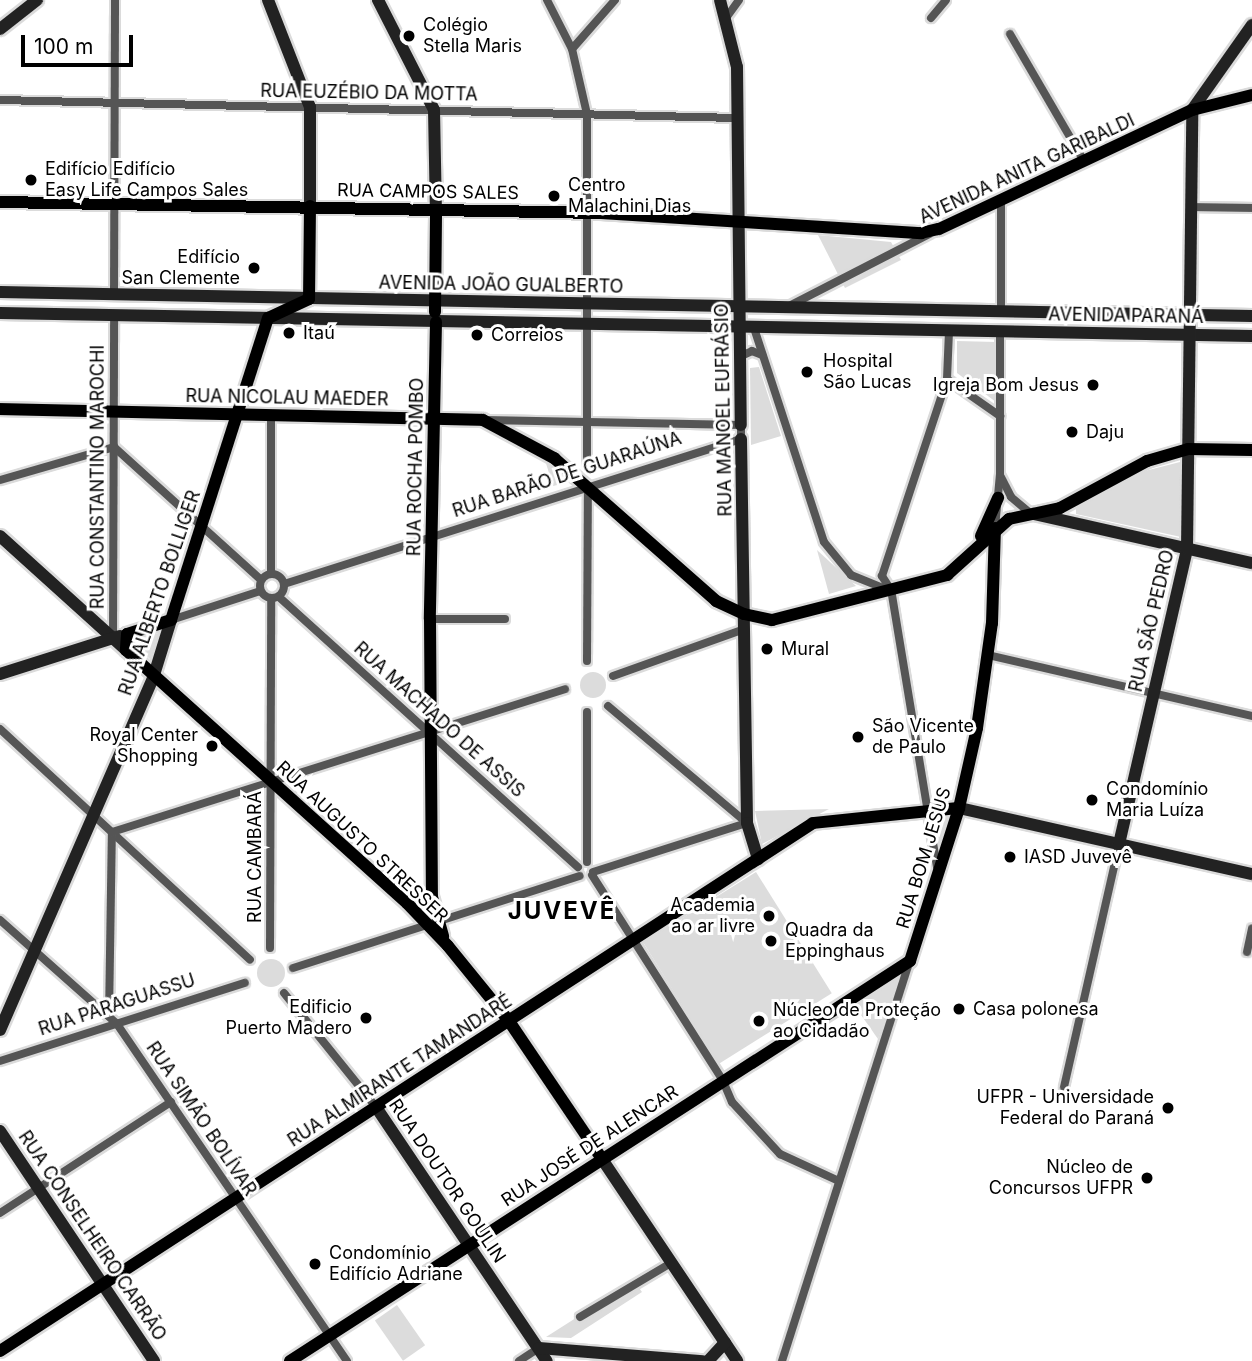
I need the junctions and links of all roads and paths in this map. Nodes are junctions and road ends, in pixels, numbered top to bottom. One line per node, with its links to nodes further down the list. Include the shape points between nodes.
1 (37, 0): 13 (street)
2 (115, 0): 18 (street)
3 (268, 0): 19 (street)
4 (378, 0): 20 (street, RUA ROCHA POMBO)
5 (547, 0): 15 (street)
6 (615, 0): 15 (street)
7 (719, 0): 10 (street, RUA MANOEL EUFRÁSIO)
8 (739, 0): 10 (street)
9 (946, 0): 11 (street)
10 (726, 18): 23 (street, RUA MANOEL EUFRÁSIO, via 735,52)
11 (931, 18)
12 (1252, 25): 21 (street, AVENIDA ANITA GARIBALDI)
13 (0, 29)
14 (1010, 34): 24 (street)
15 (572, 49): 22 (street)
16 (1252, 95): 21 (main road)
17 (0, 100): 18 (street, RUA EUZÉBIO DA MOTTA)
18 (114, 103): 19 (street, RUA EUZÉBIO DA MOTTA); 27 (street)
19 (310, 107): 20 (street, RUA EUZÉBIO DA MOTTA); 28 (street)
20 (434, 110): 22 (street, RUA EUZÉBIO DA MOTTA); 31 (street, RUA ROCHA POMBO)
21 (1192, 110): 24 (main road, AVENIDA ANITA GARIBALDI); 29 (street, RUA SÃO PEDRO)
22 (587, 114): 23 (street, RUA EUZÉBIO DA MOTTA); 32 (street)
23 (737, 118): 33 (street, RUA MANOEL EUFRÁSIO)
24 (1084, 161): 25 (main road, AVENIDA ANITA GARIBALDI)
25 (1001, 200): 34 (main road, AVENIDA ANITA GARIBALDI); 42 (street)
26 (0, 202): 27 (main road, RUA CAMPOS SALES)
27 (114, 202): 28 (main road, RUA CAMPOS SALES); 36 (street)
28 (310, 206): 31 (main road, RUA CAMPOS SALES); 37 (main road)
29 (1191, 207): 30 (street); 45 (street, RUA SÃO PEDRO)
30 (1252, 208)
31 (436, 210): 32 (main road, RUA CAMPOS SALES); 41 (main road, RUA ROCHA POMBO)
32 (587, 213): 33 (main road, RUA CAMPOS SALES); 38 (street)
33 (739, 220): 34 (main road, RUA CAMPOS SALES, via 895,234); 39 (street, RUA MANOEL EUFRÁSIO)
34 (939, 229): 40 (street, AVENIDA ANITA GARIBALDI)
35 (0, 292): 36 (street, AVENIDA JOÃO GUALBERTO)
36 (114, 294): 37 (street, AVENIDA JOÃO GUALBERTO)
37 (309, 299): 41 (street, AVENIDA JOÃO GUALBERTO); 47 (main road); 48 (street)
38 (587, 305): 39 (street, AVENIDA JOÃO GUALBERTO); 41 (street, AVENIDA JOÃO GUALBERTO); 49 (street)
39 (740, 307): 40 (street, AVENIDA JOÃO GUALBERTO); 50 (street, RUA MANOEL EUFRÁSIO)
40 (785, 308): 42 (street, AVENIDA JOÃO GUALBERTO)
41 (436, 312): 48 (street, AVENIDA JOÃO GUALBERTO); 49 (street, AVENIDA JOÃO GUALBERTO); 64 (main road, RUA ROCHA POMBO)
42 (1000, 312): 45 (street, AVENIDA PARANÁ)
43 (0, 313): 44 (street, AVENIDA JOÃO GUALBERTO)
44 (114, 315): 47 (street, AVENIDA JOÃO GUALBERTO); 60 (street, RUA CONSTANTINO MAROCHI)
45 (1190, 315): 46 (street, AVENIDA PARANÁ); 54 (street, RUA SÃO PEDRO)
46 (1252, 316)
47 (268, 318): 48 (street, AVENIDA JOÃO GUALBERTO); 61 (main road, RUA ALBERTO BOLLIGER)
48 (309, 319)
49 (587, 326): 50 (street, AVENIDA JOÃO GUALBERTO); 66 (street)
50 (740, 328): 51 (street, AVENIDA JOÃO GUALBERTO); 57 (street, RUA MANOEL EUFRÁSIO)
51 (754, 328): 52 (street, AVENIDA JOÃO GUALBERTO); 56 (street)
52 (949, 331): 53 (street, AVENIDA JOÃO GUALBERTO); 58 (street)
53 (1000, 331): 54 (street, AVENIDA PARANÁ); 63 (street, RUA BOM JESUS)
54 (1190, 334): 55 (street, AVENIDA PARANÁ); 71 (street, RUA SÃO PEDRO)
55 (1252, 336)
56 (762, 355): 57 (street, via 752,351); 89 (street, via 824,542 851,575)
57 (741, 356): 68 (street, RUA MANOEL EUFRÁSIO)
58 (947, 379): 63 (street); 89 (street, via 882,576)
59 (0, 409): 60 (main road, RUA NICOLAU MAEDER)
60 (114, 411): 61 (main road, RUA NICOLAU MAEDER); 70 (street, RUA CONSTANTINO MAROCHI)
61 (237, 415): 62 (main road, RUA NICOLAU MAEDER); 79 (main road, RUA ALBERTO BOLLIGER)
62 (271, 415): 64 (main road, RUA NICOLAU MAEDER); 86 (street)
63 (1000, 416): 74 (street, RUA BOM JESUS)
64 (435, 419): 65 (main road, RUA NICOLAU MAEDER); 82 (main road, RUA ROCHA POMBO)
65 (482, 420): 66 (street, RUA NICOLAU MAEDER); 76 (main road, via 533,443)
66 (587, 422): 67 (street, RUA NICOLAU MAEDER); 73 (street)
67 (718, 425): 68 (street, RUA NICOLAU MAEDER); 69 (street, via 725,437)
68 (741, 432): 69 (street, RUA BARÃO DE GUARAÚNA); 92 (street, RUA MANOEL EUFRÁSIO)
69 (722, 445): 76 (street, RUA BARÃO DE GUARAÚNA)
70 (114, 447): 75 (street); 79 (street); 98 (street, RUA CONSTANTINO MAROCHI)
71 (1188, 449): 72 (main road); 78 (main road, via 1135,466 1060,508); 84 (street, RUA SÃO PEDRO)
72 (1252, 450)
73 (587, 462)
74 (1000, 474): 77 (street, RUA BOM JESUS); 78 (street, via 1011,497)
75 (0, 481)
76 (589, 487): 82 (street, RUA BARÃO DE GUARAÚNA); 92 (main road, via 707,595); 102 (street)
77 (998, 498): 80 (street, RUA BOM JESUS); 83 (main road)
78 (1030, 513): 80 (main road); 84 (street)
79 (201, 526): 87 (street); 95 (main road, RUA ALBERTO BOLLIGER)
80 (995, 528): 83 (main road); 101 (main road, RUA BOM JESUS)
81 (0, 536): 98 (street, RUA AUGUSTO STRESSER)
82 (432, 537): 88 (street, RUA BARÃO DE GUARAÚNA); 93 (main road, RUA ROCHA POMBO)
83 (976, 546): 89 (main road, via 947,575)
84 (1187, 549): 85 (street); 107 (street, RUA SÃO PEDRO)
85 (1252, 564)
86 (271, 574): 87 (street); 88 (street)
87 (261, 580): 90 (street)
88 (284, 584): 91 (street)
89 (891, 590): 92 (main road, via 788,618); 115 (street)
90 (260, 592): 91 (street, RUA MACHADO DE ASSIS); 95 (street)
91 (275, 598): 112 (street, RUA MACHADO DE ASSIS); 113 (street, RUA CAMBARÁ)
92 (744, 614): 96 (street, RUA MANOEL EUFRÁSIO)
93 (430, 619): 94 (street); 112 (main road, RUA ROCHA POMBO)
94 (505, 619)
95 (165, 622): 97 (main road); 104 (street, RUA ALBERTO BOLLIGER, via 165,639)
96 (744, 629): 105 (street); 117 (street, RUA MANOEL EUFRÁSIO)
97 (127, 634): 98 (street); 99 (main road)
98 (113, 638): 99 (street, RUA AUGUSTO STRESSER); 100 (street)
99 (126, 650): 100 (street, via 99,647); 104 (main road, RUA AUGUSTO STRESSER)
100 (69, 652): 103 (street)
101 (988, 655): 107 (street); 114 (main road, RUA BOM JESUS)
102 (587, 661)
103 (0, 674)
104 (153, 675): 113 (main road, RUA AUGUSTO STRESSER); 116 (street, RUA ALBERTO BOLLIGER)
105 (613, 676)
106 (565, 689): 112 (street)
107 (1154, 693): 110 (street); 119 (street, RUA SÃO PEDRO)
108 (608, 706): 117 (street)
109 (587, 712): 121 (street)
110 (1252, 716)
111 (0, 729): 116 (street)
112 (430, 733): 113 (street); 121 (street, RUA MACHADO DE ASSIS); 125 (main road, RUA ROCHA POMBO)
113 (271, 782): 118 (street); 126 (main road, RUA AUGUSTO STRESSER); 132 (street, RUA CAMBARÁ)
114 (959, 808): 115 (main road); 119 (street); 122 (main road, RUA BOM JESUS)
115 (928, 810): 120 (main road, RUA ALMIRANTE TAMANDARÉ, via 819,820); 122 (street)
116 (93, 815): 118 (street); 133 (street, RUA ALBERTO BOLLIGER)
117 (747, 823): 120 (street, RUA MANOEL EUFRÁSIO); 123 (street)
118 (112, 832): 135 (street); 140 (street)
119 (1119, 844): 124 (street); 146 (street, RUA SÃO PEDRO)
120 (758, 859): 130 (main road, RUA ALMIRANTE TAMANDARÉ)
121 (582, 868): 123 (street); 123 (street); 128 (street)
122 (938, 872): 136 (main road, RUA BOM JESUS)
123 (593, 873): 130 (street)
124 (1252, 874)
125 (432, 897): 126 (main road, via 422,906); 128 (main road, RUA ROCHA POMBO)
126 (407, 903): 128 (main road, RUA AUGUSTO STRESSER)
127 (0, 920): 133 (street, RUA SIMÃO BOLÍVAR)
128 (432, 923): 131 (main road, RUA ROCHA POMBO); 137 (street)
129 (1252, 929): 134 (street)
130 (634, 940): 141 (main road, RUA ALMIRANTE TAMANDARÉ); 145 (street)
131 (448, 946): 141 (main road, RUA AUGUSTO STRESSER)
132 (270, 948)
133 (34, 950): 140 (street, RUA SIMÃO BOLÍVAR); 143 (street, RUA ALBERTO BOLLIGER)
134 (1247, 952)
135 (250, 960)
136 (910, 961): 145 (main road, RUA JOSÉ DE ALENCAR); 151 (street, RUA BOM JESUS)
137 (293, 968)
138 (245, 983): 142 (street, RUA PARAGUASSU)
139 (284, 993): 148 (street, RUA DOUTOR GOULIN)
140 (109, 1016): 142 (street, RUA SIMÃO BOLÍVAR)
141 (509, 1021): 148 (main road, RUA ALMIRANTE TAMANDARÉ); 150 (main road, RUA AUGUSTO STRESSER)
142 (117, 1024): 144 (street, RUA PARAGUASSU); 147 (street, RUA SIMÃO BOLÍVAR)
143 (0, 1030)
144 (0, 1061)
145 (723, 1081): 150 (main road, RUA JOSÉ DE ALENCAR); 151 (street, via 732,1102 780,1154)
146 (1063, 1087)
147 (171, 1102): 152 (street); 153 (street, RUA SIMÃO BOLÍVAR)
148 (376, 1107): 153 (main road, RUA ALMIRANTE TAMANDARÉ); 155 (street, RUA DOUTOR GOULIN)
149 (0, 1130): 152 (street, RUA CONSELHEIRO CARRÃO)
150 (602, 1159): 155 (main road, RUA JOSÉ DE ALENCAR); 156 (street, RUA AUGUSTO STRESSER)
151 (839, 1181): 171 (street, RUA BOM JESUS)
152 (38, 1188): 154 (street); 157 (street, RUA CONSELHEIRO CARRÃO)
153 (236, 1198): 157 (main road, RUA ALMIRANTE TAMANDARÉ); 159 (street, RUA SIMÃO BOLÍVAR)
154 (0, 1213)
155 (469, 1245): 159 (main road, RUA JOSÉ DE ALENCAR); 161 (street, RUA DOUTOR GOULIN)
156 (671, 1263): 158 (street); 160 (street, RUA AUGUSTO STRESSER)
157 (103, 1284): 162 (main road, RUA ALMIRANTE TAMANDARÉ); 163 (street, RUA CONSELHEIRO CARRÃO)
158 (580, 1317)
159 (330, 1336): 164 (main road, RUA JOSÉ DE ALENCAR); 165 (street, RUA SIMÃO BOLÍVAR)
160 (725, 1343): 169 (street); 170 (street, RUA AUGUSTO STRESSER)
161 (538, 1348): 166 (street); 167 (street, RUA DOUTOR GOULIN); 168 (street)
162 (0, 1351)
163 (154, 1361)
164 (290, 1361)
165 (347, 1361)
166 (519, 1361)
167 (547, 1361)
168 (702, 1361)
169 (708, 1361)
170 (737, 1361)
171 (782, 1361)

